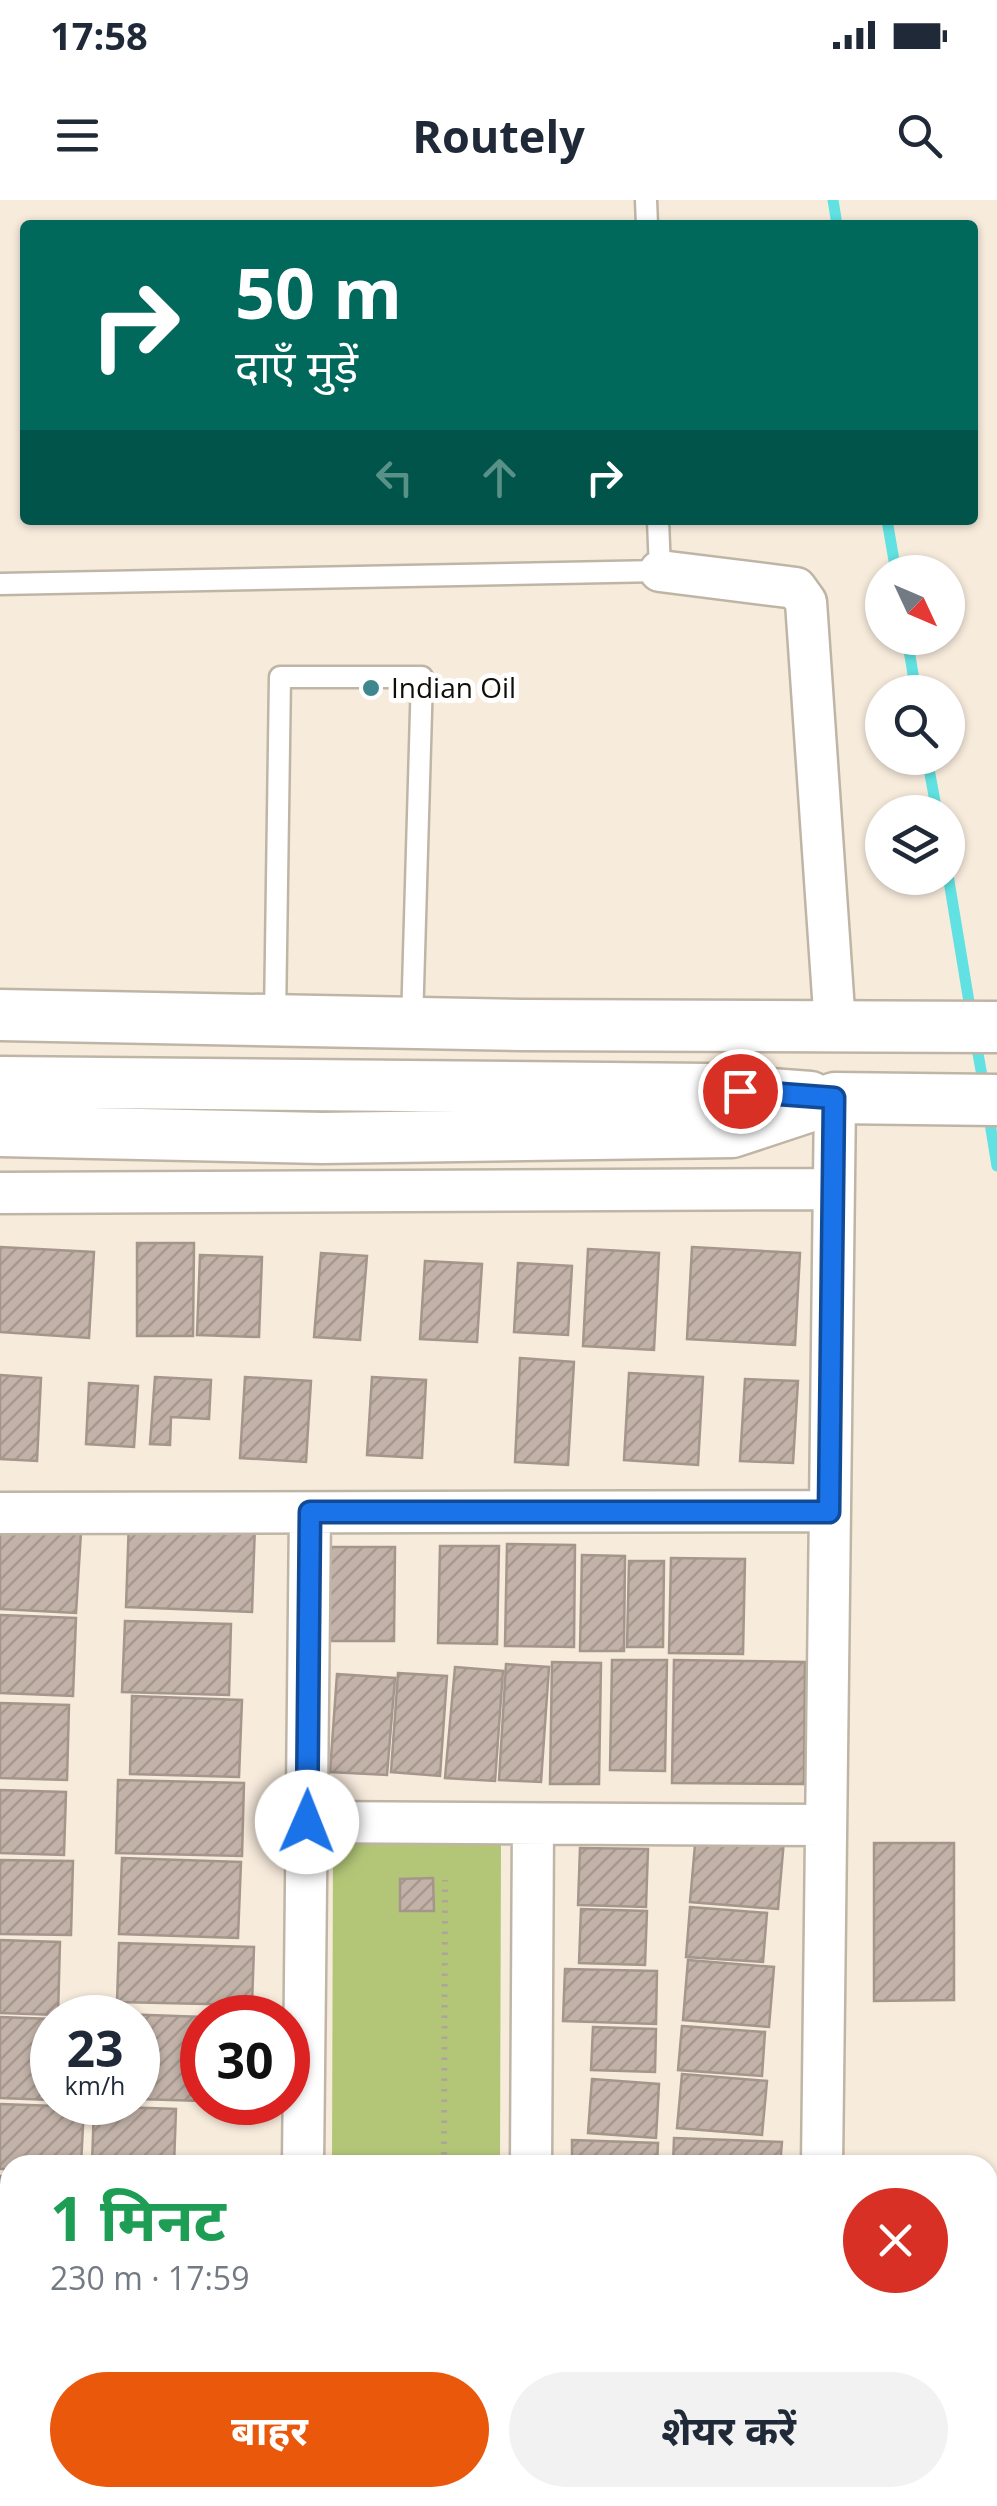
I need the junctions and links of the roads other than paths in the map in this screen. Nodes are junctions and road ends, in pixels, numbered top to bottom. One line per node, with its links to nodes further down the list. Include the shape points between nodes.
1 (658, 525): 2 (lane)
2 (660, 571): 3 (lane); 7 (street, via 796,588 806,602)
3 (0, 584)
4 (0, 1015): 5 (street)
5 (275, 1020): 6 (street); 6 (lane, via 280,677 422,677)
6 (412, 1023): 7 (street)
7 (859, 1026): 8 (street)
8 (997, 1027)
9 (0, 1082): 10 (street, via 708,1089)
10 (856, 1099): 11 (street); 12 (street, via 732,1132 322,1138); 13 (street)
11 (997, 1100)
12 (0, 1131)
13 (833, 1189): 14 (street); 16 (street)
14 (0, 1193)
15 (310, 1512): 16 (street); 17 (street); 18 (street)
16 (829, 1512): 20 (street)
17 (0, 1513)
18 (307, 1822): 19 (street); 21 (street)
19 (533, 1824): 20 (street); 22 (street)
20 (826, 1825): 23 (street)
21 (303, 2155)
22 (531, 2155)
23 (822, 2155)

